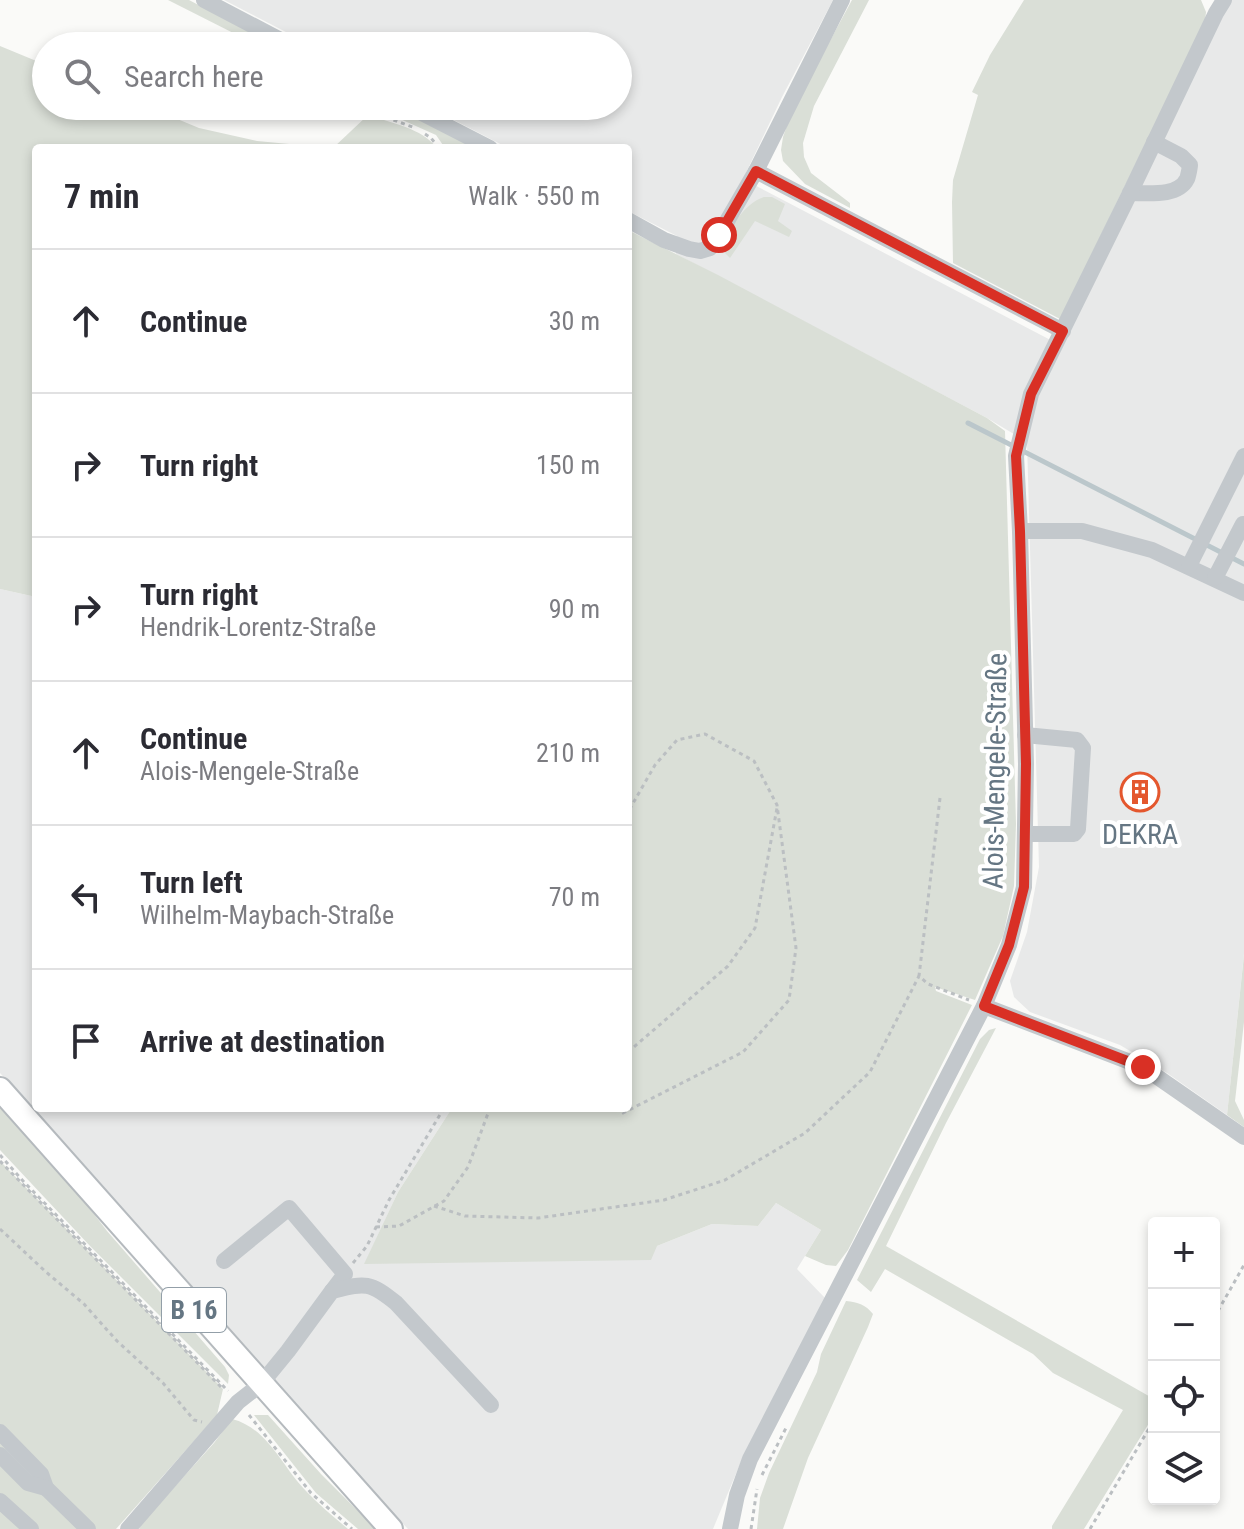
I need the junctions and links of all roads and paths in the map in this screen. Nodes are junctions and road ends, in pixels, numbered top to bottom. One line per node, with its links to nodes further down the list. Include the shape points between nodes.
1 (204, 0): 4 (street)
2 (842, 0): 10 (street)
3 (1224, 0): 7 (street, Alois-Mengele-Straße)
4 (265, 32)
5 (393, 120): 8 (path, via 419,130)
6 (435, 120): 9 (street)
7 (1154, 142): 11 (street, Alois-Mengele-Straße); 11 (street, via 1190,165 1188,178 1177,190)
8 (436, 144)
9 (482, 144)
10 (756, 171): 12 (street, via 710,248 689,249); 13 (street)
11 (1130, 193): 13 (street, Alois-Mengele-Straße)
12 (632, 222)
13 (1063, 331): 16 (street, Alois-Mengele-Straße, via 1031,394 1016,456)
14 (1244, 456): 17 (street)
15 (1243, 524): 18 (street)
16 (1020, 531): 17 (street, via 1082,531); 20 (street, Alois-Mengele-Straße)
17 (1189, 566): 18 (street)
18 (1215, 578): 19 (street)
19 (1244, 593)
20 (1025, 735): 24 (street, Alois-Mengele-Straße); 24 (street, via 1077,740 1083,748 1078,829 1074,834)
21 (940, 798): 25 (path)
22 (632, 805): 23 (path, via 677,740 705,734 754,761)
23 (777, 805): 27 (path, via 755,928 728,966); 29 (path, via 796,948 789,1000 743,1052)
24 (1025, 834): 26 (street, Alois-Mengele-Straße, via 1024,887 1009,945)
25 (919, 976): 26 (path); 35 (path, via 870,1072 805,1133 725,1180 664,1200 538,1218 465,1216)
26 (984, 1006): 32 (street, via 1143,1067); 59 (street, Alois-Mengele-Straße, via 750,1459)
27 (632, 1049)
28 (0, 1089): 43 (main road, B 16)
29 (632, 1108)
30 (442, 1112): 36 (path)
31 (489, 1112): 35 (path, via 468,1167 444,1201)
32 (1244, 1137)
33 (0, 1155): 45 (path)
34 (0, 1161): 44 (path)
35 (434, 1206): 36 (path, via 399,1226)
36 (376, 1227): 40 (path)
37 (0, 1229): 47 (path, via 84,1304 194,1420)
38 (224, 1261): 40 (street, via 289,1208)
39 (1244, 1265): 42 (path)
40 (345, 1274): 41 (street)
41 (332, 1291): 43 (street); 46 (street, via 363,1284 379,1289)
42 (1220, 1307)
43 (261, 1384): 45 (street); 58 (main road, B 16)
44 (223, 1389)
45 (238, 1402): 56 (street); 57 (path, via 311,1493)
46 (491, 1405)
47 (204, 1422)
48 (786, 1427): 60 (path, via 758,1484)
49 (1148, 1430): 61 (path)
50 (0, 1432): 52 (street, via 41,1474)
51 (0, 1455): 52 (street, via 28,1483)
52 (46, 1488): 55 (street)
53 (0, 1501): 54 (street)
54 (31, 1529)
55 (88, 1529)
56 (128, 1529)
57 (352, 1529)
58 (391, 1529)
59 (730, 1529)
60 (751, 1529)
61 (1090, 1529)

